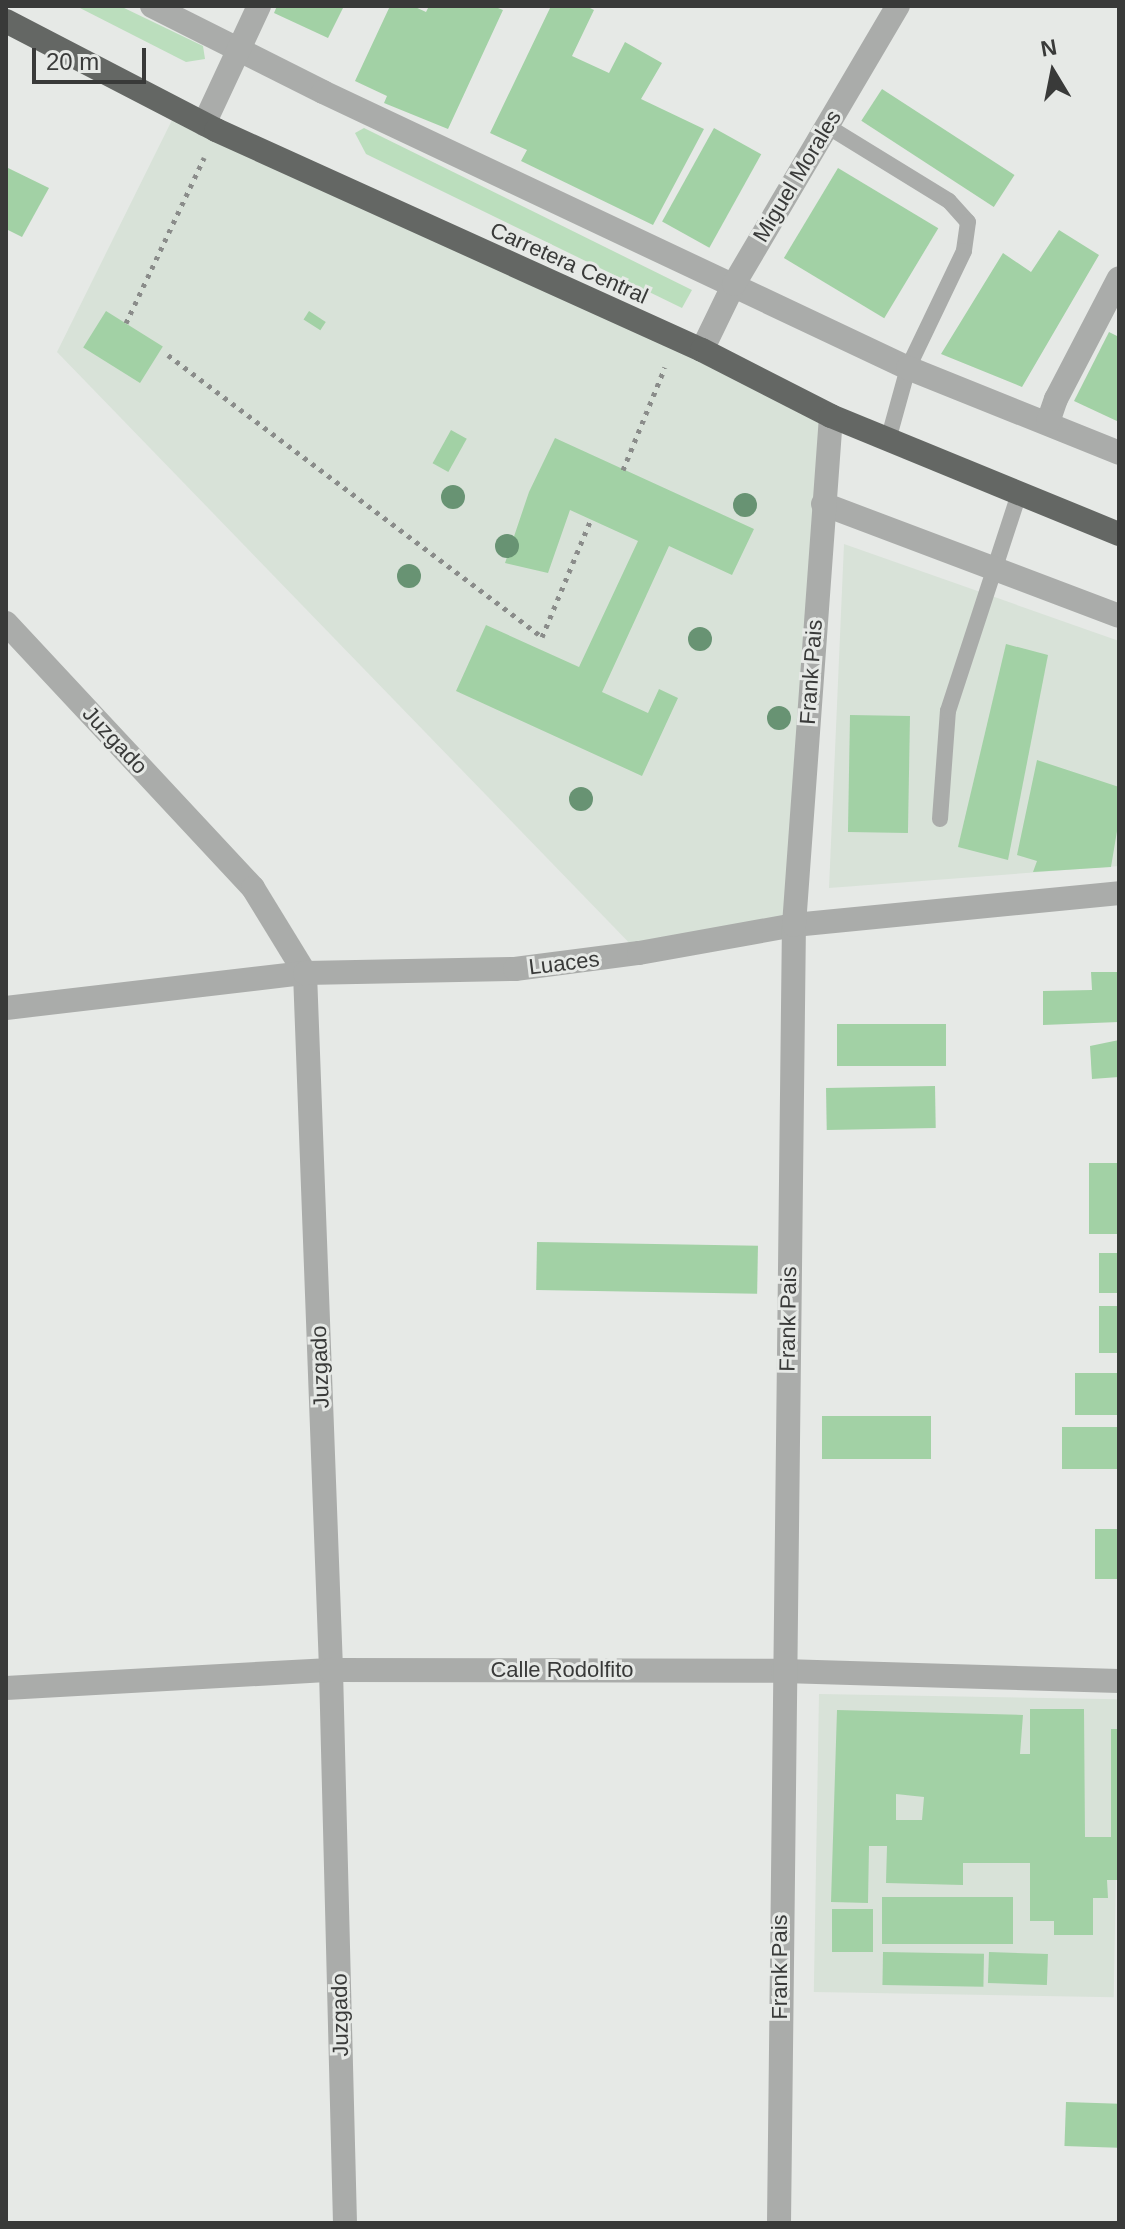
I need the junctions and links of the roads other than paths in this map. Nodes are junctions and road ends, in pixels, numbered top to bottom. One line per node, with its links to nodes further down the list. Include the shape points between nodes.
1 (152, 6): 5 (street)
2 (259, 6): 5 (street)
3 (898, 6): 6 (street, Miguel Morales)
4 (6, 21): 7 (highway, Carretera Central)
5 (238, 49): 7 (street); 9 (street)
6 (827, 126): 9 (street, Miguel Morales); 11 (lane, via 949,201 968,222 964,251)
7 (210, 127): 10 (highway, Carretera Central)
8 (1119, 278): 13 (street)
9 (734, 284): 10 (street, Miguel Morales); 11 (street)
10 (702, 350): 12 (highway, Carretera Central)
11 (908, 368): 13 (street); 14 (lane)
12 (831, 416): 14 (highway, Carretera Central); 17 (street, Frank Pais)
13 (1048, 422): 15 (street)
14 (888, 440): 16 (highway, Carretera Central)
15 (1119, 453)
16 (1019, 494): 18 (highway, Carretera Central); 19 (lane)
17 (823, 504): 19 (street); 24 (street, Frank Pais)
18 (1119, 534)
19 (992, 568): 20 (street); 22 (lane, via 948,711)
20 (1119, 616)
21 (6, 623): 25 (street, Juzgado, via 253,888)
22 (940, 819)
23 (1119, 893): 24 (street, Luaces)
24 (794, 925): 25 (street, Luaces, via 515,969); 28 (street, Frank Pais)
25 (305, 973): 26 (street, Luaces); 27 (street, Juzgado)
26 (6, 1008)
27 (331, 1670): 28 (street, Calle Rodolfito); 30 (street, Calle Rodolfito); 31 (street, Juzgado)
28 (783, 1671): 29 (street, Calle Rodolfito); 32 (street, Frank Pais)
29 (1119, 1681)
30 (6, 1688)
31 (345, 2223)
32 (779, 2223)

